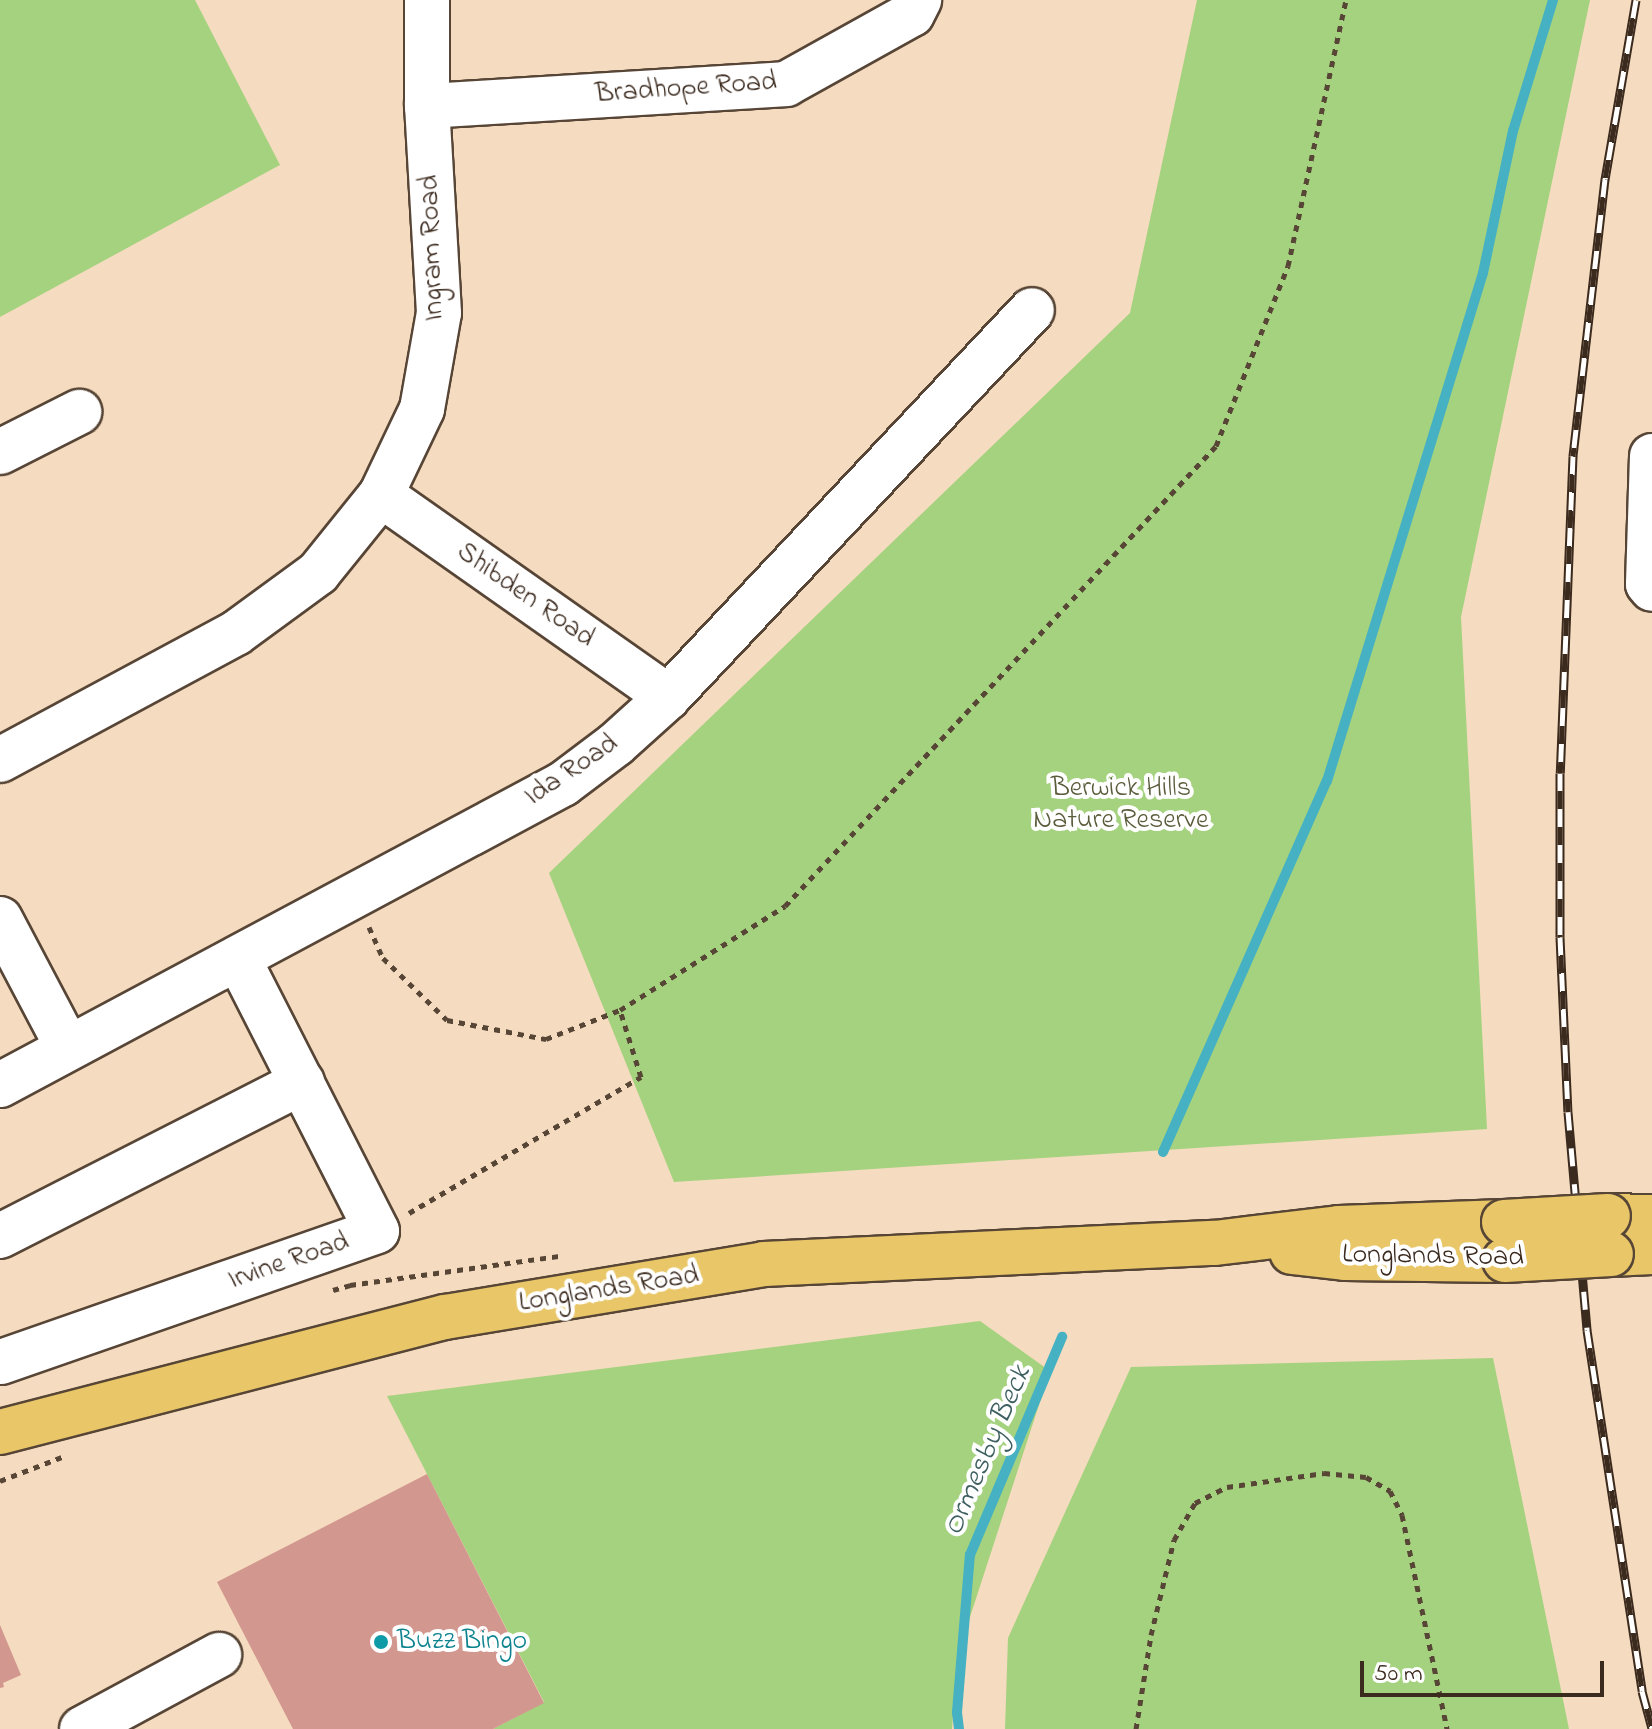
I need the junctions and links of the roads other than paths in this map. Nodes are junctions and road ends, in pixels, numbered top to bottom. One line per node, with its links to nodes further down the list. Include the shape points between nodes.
1 (427, 0): 3 (street, Ingram Road)
2 (919, 0): 3 (street, Bradhope Road, via 912,14 786,84)
3 (427, 106): 8 (street, Ingram Road, via 439,313 422,409)
4 (1032, 310): 10 (street, Ida Road)
5 (79, 412): 6 (street)
6 (0, 452)
7 (1652, 456): 9 (street)
8 (381, 495): 10 (street, Shibden Road); 11 (street, Ingram Road, via 318,573 236,633)
9 (1652, 589)
10 (668, 697): 13 (street, Ida Road, via 563,784)
11 (0, 760)
12 (0, 919): 14 (street)
13 (238, 958): 14 (street, Ida Road); 15 (street, Irvine Road)
14 (68, 1048): 16 (street, Ida Road)
15 (302, 1082): 18 (street); 20 (street, Irvine Road, via 377,1231)
16 (0, 1085)
17 (1652, 1217): 19 (main road, Longlands Road)
18 (0, 1236)
19 (1624, 1241): 21 (main road, Longlands Road, bridge, via 1504,1241 1345,1258 1215,1243 764,1264 445,1317)
20 (1, 1362)
21 (5, 1428)
22 (219, 1655): 23 (street)
23 (82, 1729)

